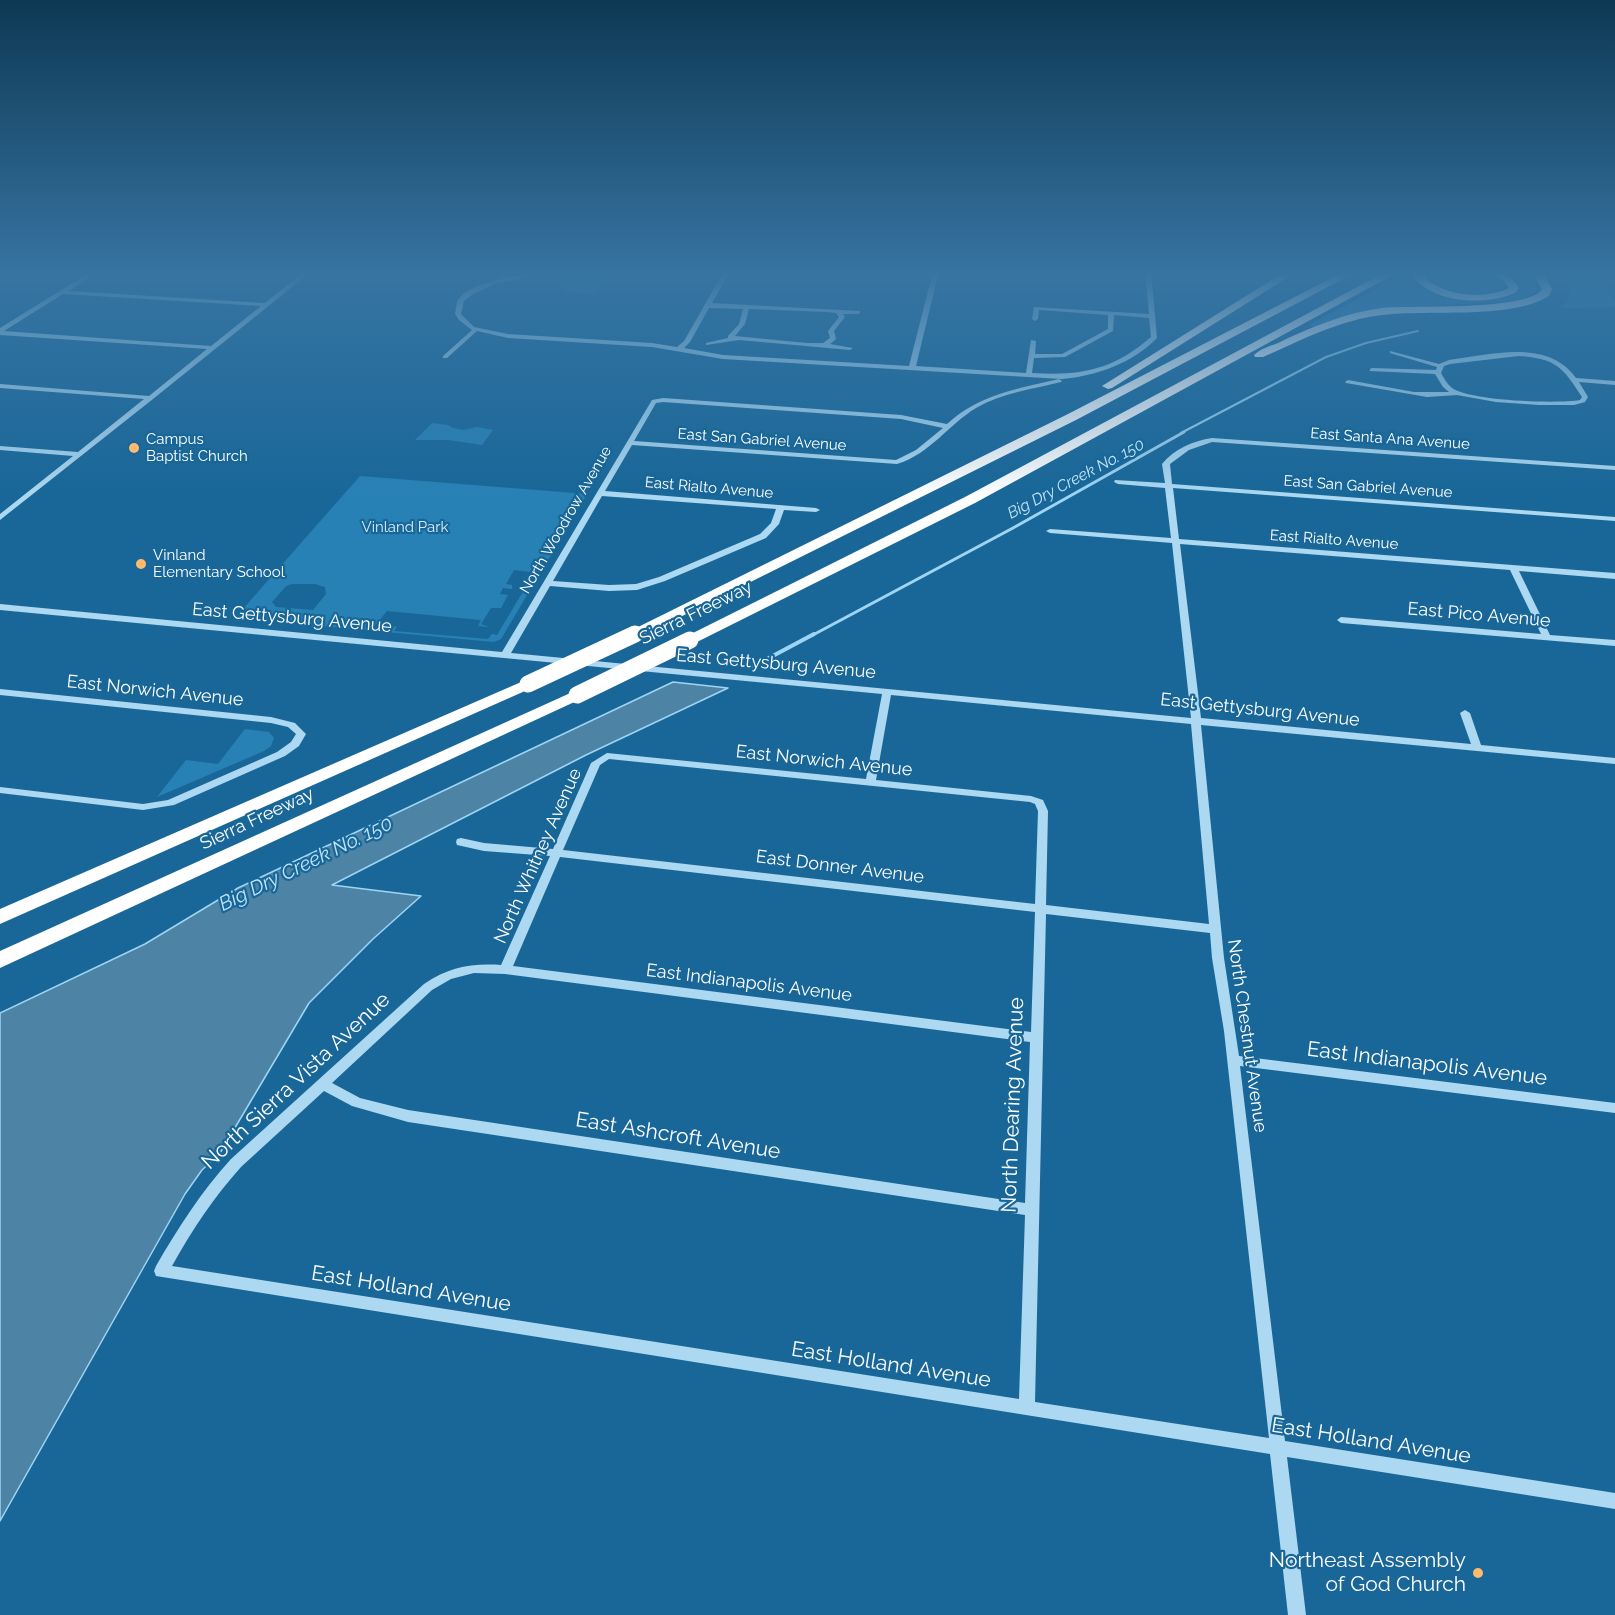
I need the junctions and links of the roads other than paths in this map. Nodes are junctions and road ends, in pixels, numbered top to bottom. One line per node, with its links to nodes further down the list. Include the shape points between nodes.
1 (191, 346): 16 (street)
2 (451, 346): 21 (street)
3 (659, 346): 18 (street)
4 (682, 346): 18 (street)
5 (813, 346): 22 (street)
6 (822, 346): 22 (street)
7 (835, 346): 17 (street)
8 (918, 346): 24 (street)
9 (1032, 346): 20 (street)
10 (1082, 346): 20 (street, via 1066,355)
11 (1141, 346): 23 (street)
12 (1172, 346): 39 (highway, via 1076,406)
13 (1208, 346): 39 (highway, Sierra Freeway)
14 (1254, 346): 27 (highway, Sierra Freeway)
15 (1278, 346): 27 (highway, via 1233,366)
16 (213, 348): 38 (street)
17 (850, 348)
18 (678, 350): 22 (street)
19 (1392, 352): 25 (street)
20 (1031, 356): 29 (street)
21 (444, 357)
22 (812, 363): 24 (street)
23 (1110, 366): 29 (street, via 1075,376); 32 (street, via 1095,377)
24 (912, 369): 28 (street)
25 (1439, 369): 26 (street); 31 (street, via 1449,362 1531,354 1561,363); 37 (street, via 1445,386)
26 (1372, 370)
27 (1204, 373): 78 (highway, Sierra Freeway, bridge, via 970,500 690,640)
28 (987, 374): 29 (street); 30 (street)
29 (1029, 375)
30 (1002, 377): 32 (street); 36 (street, via 1025,384)
31 (1574, 380): 34 (street); 37 (street, via 1585,397 1577,403 1490,399)
32 (1060, 381): 36 (street)
33 (1348, 382): 37 (street, via 1409,394)
34 (1615, 383)
35 (0, 386): 38 (street)
36 (1013, 393): 40 (street, via 978,405)
37 (1457, 393)
38 (151, 398): 43 (street)
39 (1072, 417): 76 (highway, Sierra Freeway, bridge, via 528,684)
40 (949, 427): 41 (street, East San Gabriel Avenue, via 930,446 895,462); 41 (street, North Woodrow Avenue, via 895,416 655,401)
41 (628, 443): 48 (street, North Woodrow Avenue)
42 (0, 448): 43 (street)
43 (80, 454): 51 (street)
44 (1168, 461): 45 (street, East Santa Ana Avenue, via 1212,440); 47 (street, North Chestnut Avenue)
45 (1615, 468)
46 (1118, 482): 47 (street, East San Gabriel Avenue)
47 (1170, 485): 52 (street, East San Gabriel Avenue); 54 (street, North Chestnut Avenue)
48 (599, 493): 49 (street, East Rialto Avenue); 57 (street, North Woodrow Avenue)
49 (781, 507): 50 (street, East Rialto Avenue); 57 (street, via 775,524 763,536 650,584 619,589)
50 (816, 510)
51 (0, 518)
52 (1615, 519)
53 (1050, 531): 54 (street, East Rialto Avenue)
54 (1176, 541): 55 (street, East Rialto Avenue); 66 (street, North Chestnut Avenue)
55 (1513, 567): 56 (street, East Rialto Avenue); 60 (street)
56 (1615, 576)
57 (547, 583): 62 (street, North Woodrow Avenue)
58 (0, 607): 62 (street, East Gettysburg Avenue)
59 (1341, 620): 60 (street, East Pico Avenue)
60 (1547, 638): 61 (street, East Pico Avenue)
61 (1615, 644)
62 (505, 655): 63 (street, East Gettysburg Avenue)
63 (887, 691): 66 (street, East Gettysburg Avenue); 70 (street)
64 (0, 692): 71 (street, East Norwich Avenue, via 271,720 289,723 301,734 281,754 157,806)
65 (1465, 712): 67 (street)
66 (1194, 721): 67 (street, East Gettysburg Avenue); 77 (street, North Chestnut Avenue)
67 (1477, 748): 69 (street, East Gettysburg Avenue)
68 (603, 757): 70 (street, East Norwich Avenue); 74 (street, North Whitney Avenue, via 596,763)
69 (1615, 761)
70 (870, 783): 72 (street, East Norwich Avenue, via 1031,799)
71 (0, 790)
72 (1041, 804): 75 (street, North Dearing Avenue)
73 (461, 842): 74 (street, East Donner Avenue)
74 (557, 854): 75 (street, East Donner Avenue); 80 (street, North Whitney Avenue)
75 (1040, 908): 77 (street, East Donner Avenue); 81 (street, North Dearing Avenue)
76 (0, 917)
77 (1214, 929): 82 (street, North Chestnut Avenue)
78 (0, 960)
79 (458, 969): 80 (street, East Indianapolis Avenue); 83 (street, North Sierra Vista Avenue, via 428,987)
80 (506, 970): 81 (street, East Indianapolis Avenue)
81 (1036, 1038): 85 (street, North Dearing Avenue)
82 (1233, 1060): 84 (street, East Indianapolis Avenue); 88 (street, North Chestnut Avenue)
83 (323, 1084): 85 (street, East Ashcroft Avenue, via 357,1102 408,1116); 86 (street, North Sierra Vista Avenue, via 211,1189)
84 (1615, 1108)
85 (1031, 1210): 87 (street, North Dearing Avenue)
86 (161, 1271): 87 (street, East Holland Avenue)
87 (1027, 1408): 88 (street, East Holland Avenue)
88 (1277, 1448): 89 (street, East Holland Avenue); 90 (street, North Chestnut Avenue)
89 (1615, 1501)
90 (1297, 1615)

